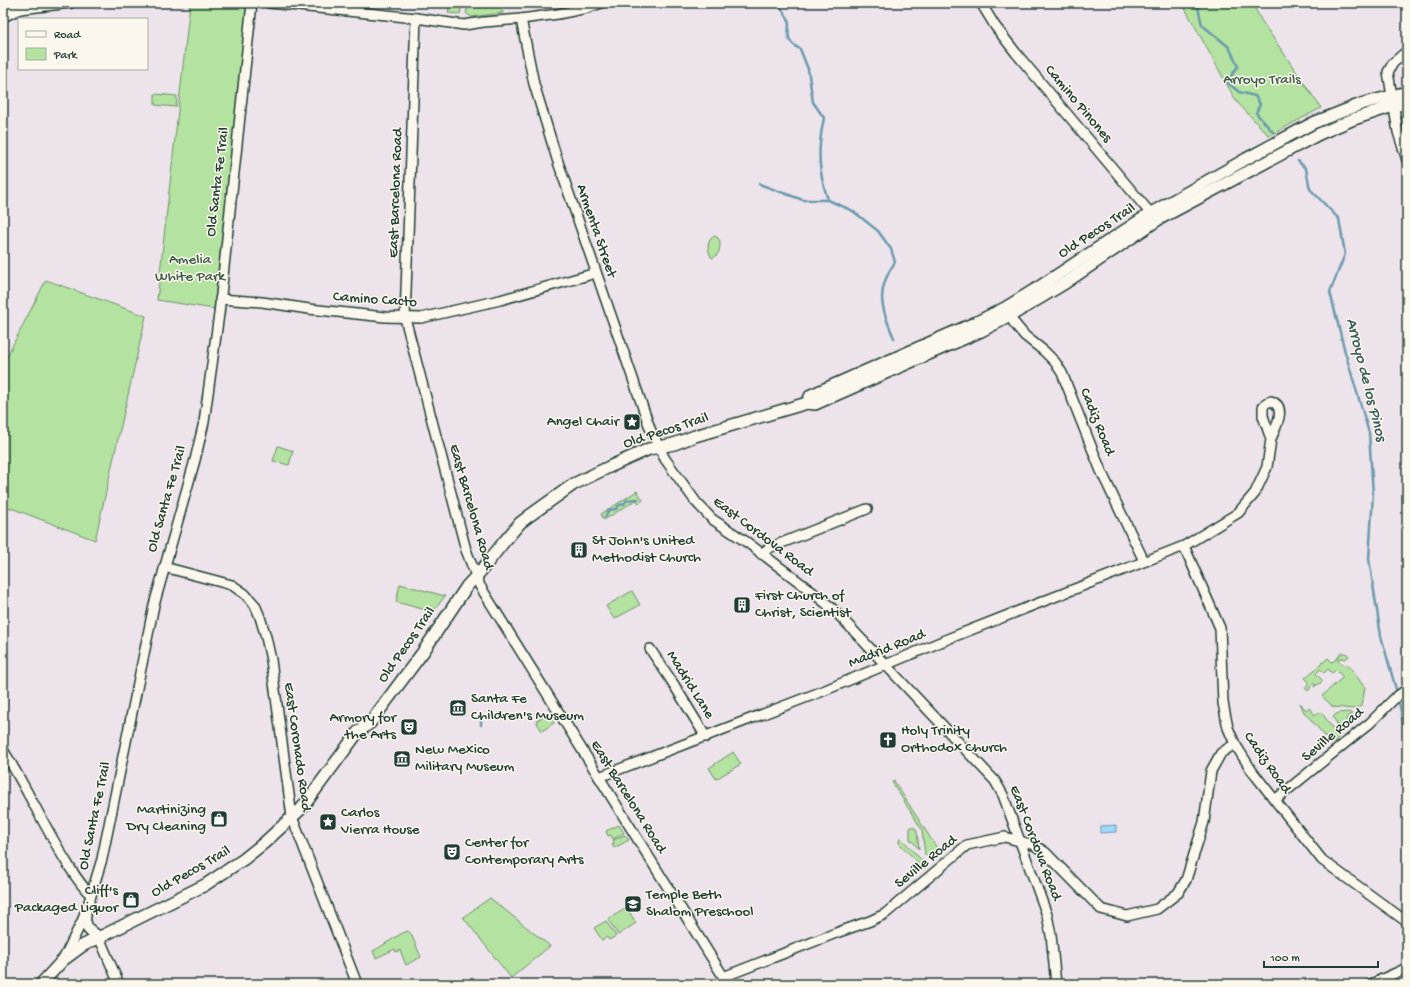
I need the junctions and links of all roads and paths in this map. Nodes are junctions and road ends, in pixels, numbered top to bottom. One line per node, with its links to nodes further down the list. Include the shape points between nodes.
1 (71, 3): 7 (street)
2 (252, 3): 18 (street, Old Santa Fe Trail)
3 (269, 3): 9 (street)
4 (601, 3): 10 (street, via 558,14)
5 (981, 3): 16 (street, Camino Pinones, via 1016,53)
6 (3, 5): 7 (street)
7 (20, 9): 8 (street)
8 (3, 17)
9 (416, 18): 10 (street, via 464,25); 20 (street, East Barcelona Road)
10 (521, 19): 17 (street, Armenta Street, via 542,111)
11 (1407, 51): 13 (street, via 1388,68)
12 (1407, 92): 13 (main road, Old Pecos Trail)
13 (1392, 101): 14 (main road, Old Pecos Trail); 15 (street); 16 (main road, Old Pecos Trail, via 1361,104 1313,123 1260,151)
14 (1407, 103)
15 (1407, 160)
16 (1155, 216): 19 (main road, Old Pecos Trail, via 1065,283)
17 (596, 273): 20 (street, Camino Cacto, via 500,300 421,318); 22 (street, Armenta Street, via 651,432)
18 (220, 299): 20 (street, Camino Cacto); 27 (street, Old Santa Fe Trail, via 204,422)
19 (1008, 312): 22 (main road, Old Pecos Trail, via 981,331 828,399); 26 (street, Cadiz Road, via 1025,336 1055,362 1062,373 1108,486)
20 (405, 318): 28 (street, East Barcelona Road, via 466,550)
21 (1270, 439): 24 (street, Madrid Road, via 1267,467 1247,504 1238,513)
22 (659, 447): 25 (street, East Cordova Road, via 665,459 707,514); 28 (main road, Old Pecos Trail, via 649,449 574,484 520,523)
23 (867, 509): 25 (street, via 769,548)
24 (1184, 546): 26 (street, Madrid Road); 33 (street, Cadiz Road, via 1220,628 1223,703 1228,728)
25 (761, 554): 30 (street, East Cordova Road, via 834,610)
26 (1144, 561): 30 (street, Madrid Road)
27 (164, 567): 37 (street, East Coronado Road, via 232,585 245,594 255,606 271,660); 39 (street, Old Santa Fe Trail, via 151,617 105,849)
28 (476, 576): 35 (street, East Barcelona Road); 37 (main road, Old Pecos Trail, via 370,723 358,732 302,808)
29 (650, 649): 32 (street, Madrid Lane)
30 (885, 664): 32 (street, Madrid Road); 38 (street, East Cordova Road, via 995,781)
31 (1407, 688): 36 (street, Seville Road, via 1370,723)
32 (706, 737): 35 (street, Madrid Road)
33 (1235, 744): 36 (street, Cadiz Road); 38 (street, Seville Road, via 1220,752 1211,771 1204,822 1186,880 1178,893 1157,909 1127,916 1101,909 1045,852)
34 (3, 750): 39 (street, via 56,845 81,885)
35 (599, 777): 45 (street, East Barcelona Road)
36 (1275, 800): 41 (street, Cadiz Road, via 1322,860)
37 (292, 817): 42 (main road, Old Pecos Trail, via 244,859 219,876); 48 (street, East Coronado Road)
38 (1020, 840): 45 (street, Seville Road, via 1005,837 967,846 885,914 821,938); 49 (street, East Cordova Road, via 1047,915)
39 (91, 895): 40 (street, Old Santa Fe Trail)
40 (85, 915): 42 (main road, via 90,932); 43 (street, Old Santa Fe Trail)
41 (1407, 922)
42 (100, 937): 43 (main road, Old Pecos Trail); 47 (street)
43 (63, 960): 46 (main road, Old Santa Fe Trail)
44 (1407, 968): 50 (street)
45 (726, 981)
46 (40, 984)
47 (119, 984)
48 (356, 984)
49 (1056, 984)
50 (1372, 984)

